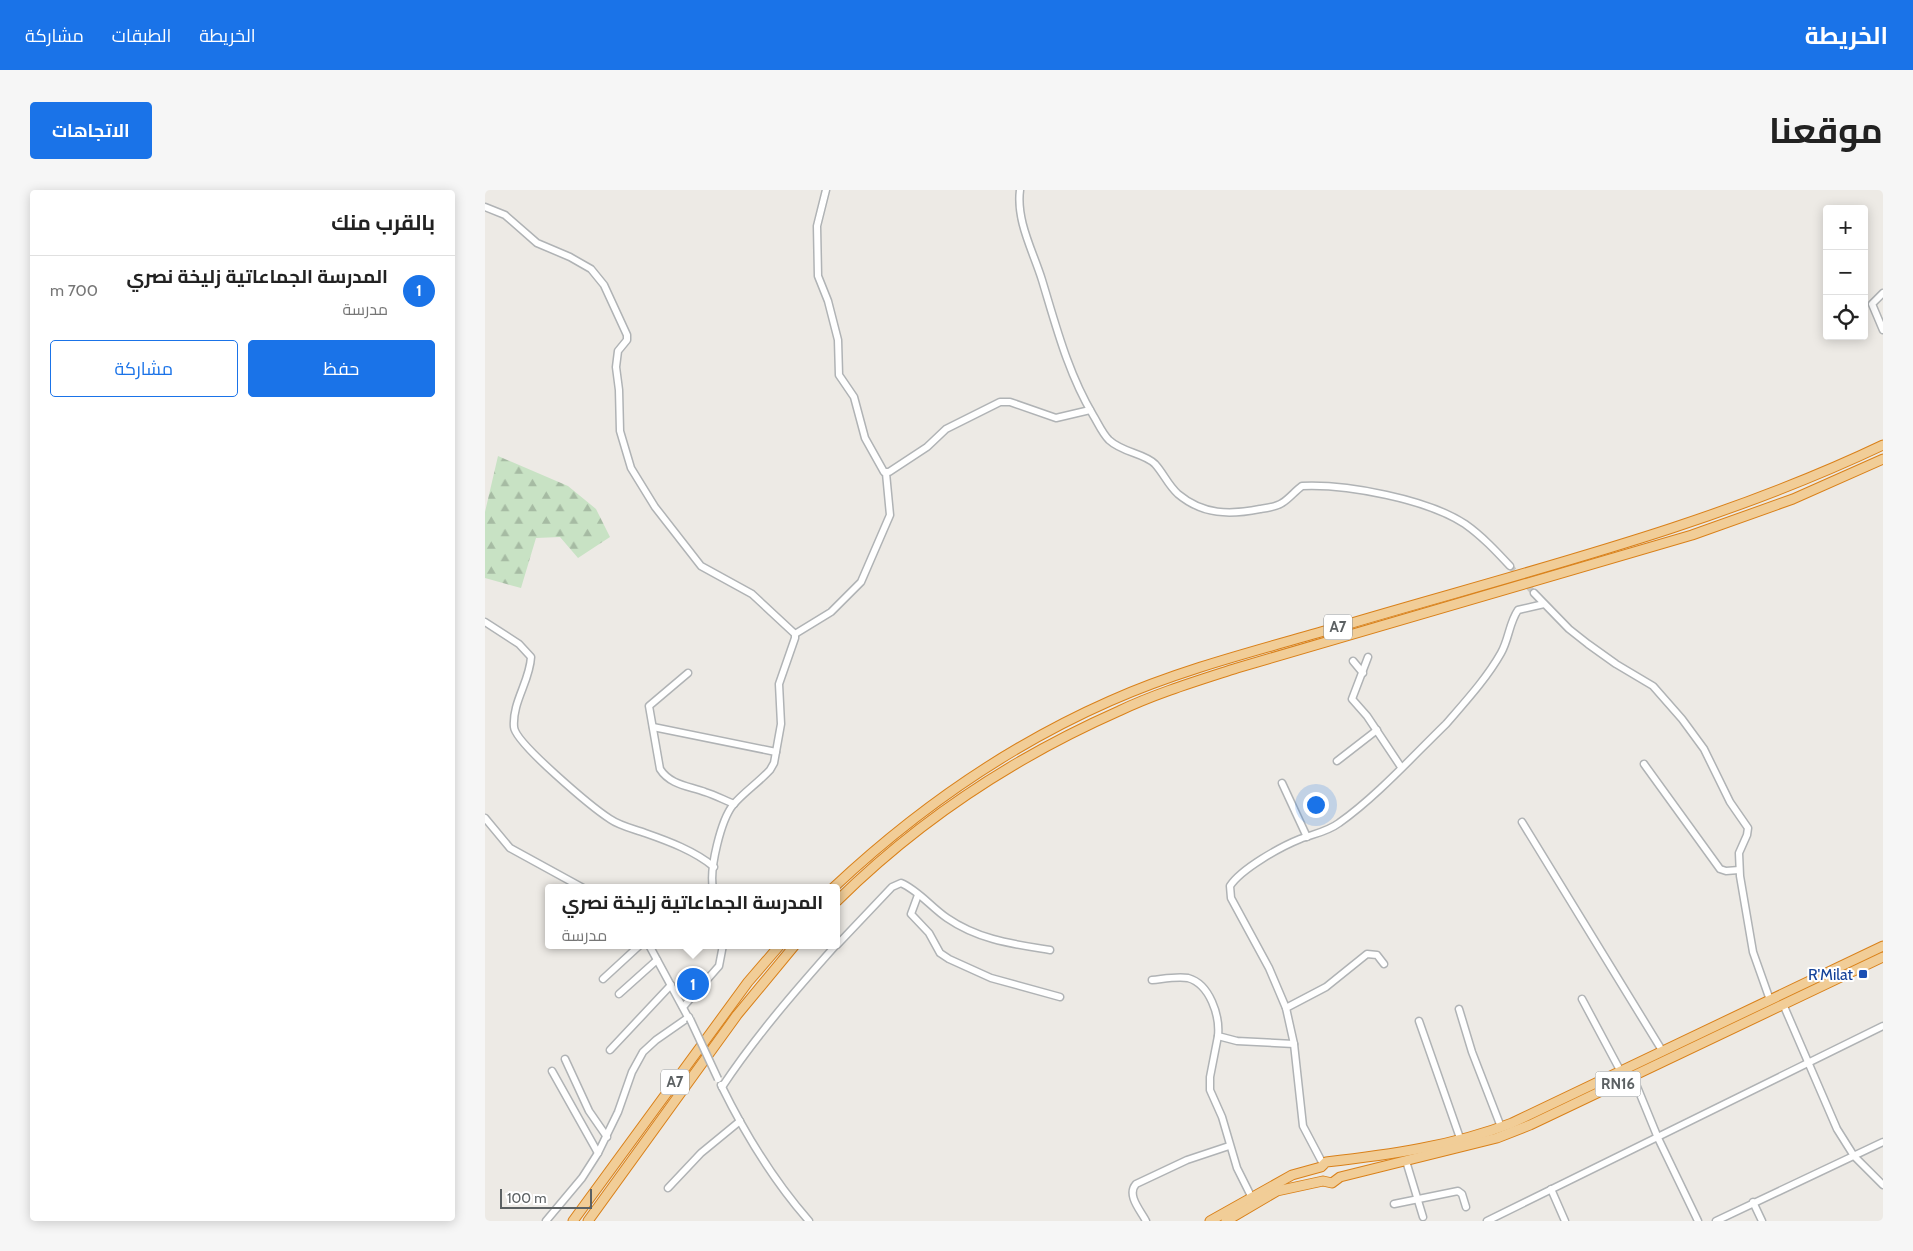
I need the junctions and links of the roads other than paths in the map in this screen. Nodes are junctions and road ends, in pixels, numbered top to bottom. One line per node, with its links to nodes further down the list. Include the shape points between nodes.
1 (826, 190): 9 (street, via 817,226 818,276 838,340 839,375 854,397 865,438)
2 (1020, 190): 6 (street, via 1021,219 1063,351)
3 (485, 207): 14 (street, via 505,216 537,243 581,262 598,276 627,335 618,351 616,367 620,431 631,468 650,499 701,566 752,594)
4 (1883, 292): 5 (street, via 1872,304)
5 (1883, 330)
6 (1090, 410): 9 (street, via 1056,418 1010,402 1000,402 946,429 921,451); 10 (street, via 1115,445 1154,463 1180,496 1211,512 1245,512 1276,506 1302,486 1349,489 1419,503 1464,524)
7 (1883, 445): 34 (highway, A7, via 1798,483 1675,527 1206,664 1109,701 1011,753 940,799 893,833)
8 (1883, 459): 36 (highway, A7, via 1793,499 1692,535 1237,668 1120,710 1016,764 952,804 896,847)
9 (886, 473): 14 (street, via 890,515 861,582 831,612)
10 (1510, 566)
11 (1534, 592): 12 (street)
12 (1544, 604): 24 (street, via 1517,610 1501,652 1485,676 1446,724); 31 (street, via 1588,644 1653,686 1691,730 1747,828 1739,852)
13 (485, 622): 30 (street, via 519,644 531,657 514,728 529,749 610,819 663,839)
14 (795, 634): 21 (street, via 779,684 781,724)
15 (1368, 657): 18 (street)
16 (1353, 661): 18 (street)
17 (688, 673): 19 (street, via 650,704)
18 (1363, 673): 20 (street, via 1352,699)
19 (653, 727): 21 (street); 26 (street, via 660,769 666,777)
20 (1377, 730): 22 (street); 24 (street)
21 (776, 752): 26 (street, via 770,770)
22 (1337, 762)
23 (1644, 764): 31 (street, via 1720,869)
24 (1401, 767): 29 (street, via 1337,824)
25 (1282, 783): 29 (street)
26 (734, 804): 30 (street, via 720,837)
27 (485, 818): 32 (street, via 510,848)
28 (1521, 822): 66 (street)
29 (1307, 837): 58 (street, via 1270,854 1233,882 1229,892)
30 (714, 867): 33 (street)
31 (1739, 870): 55 (street, via 1753,952)
32 (576, 884)
33 (713, 884)
34 (837, 884)
35 (918, 895): 37 (street, via 904,884 895,884); 45 (street, via 974,934 995,941); 53 (street, via 911,914 943,955 991,978)
36 (840, 898)
37 (840, 941)
38 (1883, 946): 55 (highway, RN16)
39 (636, 949): 49 (street)
40 (651, 949): 47 (street)
41 (722, 949): 57 (street, via 719,966)
42 (777, 949): 98 (highway, A7, via 748,982)
43 (792, 949): 99 (highway, A7, via 737,1015)
44 (832, 949): 72 (street, via 751,1044)
45 (1050, 950)
46 (1883, 957): 56 (highway, RN16)
47 (657, 960): 51 (street); 52 (street)
48 (1384, 964): 58 (street, via 1377,955 1367,954 1326,987)
49 (603, 979)
50 (1152, 980): 63 (street, via 1184,978 1197,983 1217,1012)
51 (671, 985): 57 (street); 65 (street)
52 (619, 994)
53 (1060, 997)
54 (1582, 999): 70 (street)
55 (1771, 1000): 66 (highway, RN16)
56 (1783, 1004): 68 (street); 71 (highway, RN16)
57 (683, 1007): 60 (street)
58 (1286, 1008): 64 (street)
59 (1459, 1009): 74 (street)
60 (689, 1018): 72 (street, bridge); 75 (street, via 643,1052)
61 (1419, 1021): 76 (street)
62 (1883, 1026): 68 (street)
63 (1218, 1036): 64 (street); 79 (street, via 1209,1083)
64 (1294, 1044): 84 (street, via 1303,1126)
65 (610, 1050)
66 (1663, 1052): 70 (highway, RN16)
67 (565, 1059): 75 (street, via 589,1111)
68 (1809, 1064): 77 (street); 81 (street, via 1837,1129)
69 (552, 1071): 80 (street)
70 (1621, 1072): 74 (highway, RN16)
71 (1633, 1077): 77 (street); 82 (highway, RN16, via 1497,1138)
72 (722, 1088): 73 (street)
73 (740, 1121): 88 (street, via 701,1153); 100 (street, via 776,1181)
74 (1501, 1127): 76 (highway, RN16)
75 (607, 1137): 80 (street)
76 (1460, 1138): 83 (highway, RN16, via 1381,1157)
77 (1658, 1138): 89 (street); 105 (street)
78 (1883, 1142): 81 (street)
79 (1229, 1146): 90 (street); 101 (street, via 1187,1160 1136,1184 1132,1195)
80 (598, 1153): 97 (street)
81 (1854, 1156): 87 (street); 92 (street)
82 (1406, 1161): 85 (highway, RN16); 91 (street)
83 (1334, 1162): 84 (highway, RN16); 85 (highway, via 1339,1167)
84 (1322, 1165): 86 (highway, via 1319,1174); 90 (highway, RN16, via 1291,1175)
85 (1340, 1177): 86 (highway, RN16, via 1332,1183)
86 (1323, 1180): 103 (highway, RN16, via 1277,1192)
87 (1883, 1186)
88 (668, 1188)
89 (1551, 1188): 96 (street); 104 (street)
90 (1251, 1196): 102 (highway, RN16)
91 (1417, 1199): 93 (street); 94 (street, via 1458,1191); 95 (street)
92 (1753, 1202): 106 (street); 107 (street)
93 (1394, 1204)
94 (1466, 1207)
95 (1423, 1217)
96 (1492, 1220)
97 (546, 1221)
98 (573, 1221)
99 (588, 1221)
100 (809, 1221)
101 (1147, 1221)
102 (1210, 1221)
103 (1226, 1221)
104 (1565, 1221)
105 (1698, 1221)
106 (1716, 1221)
107 (1762, 1221)

